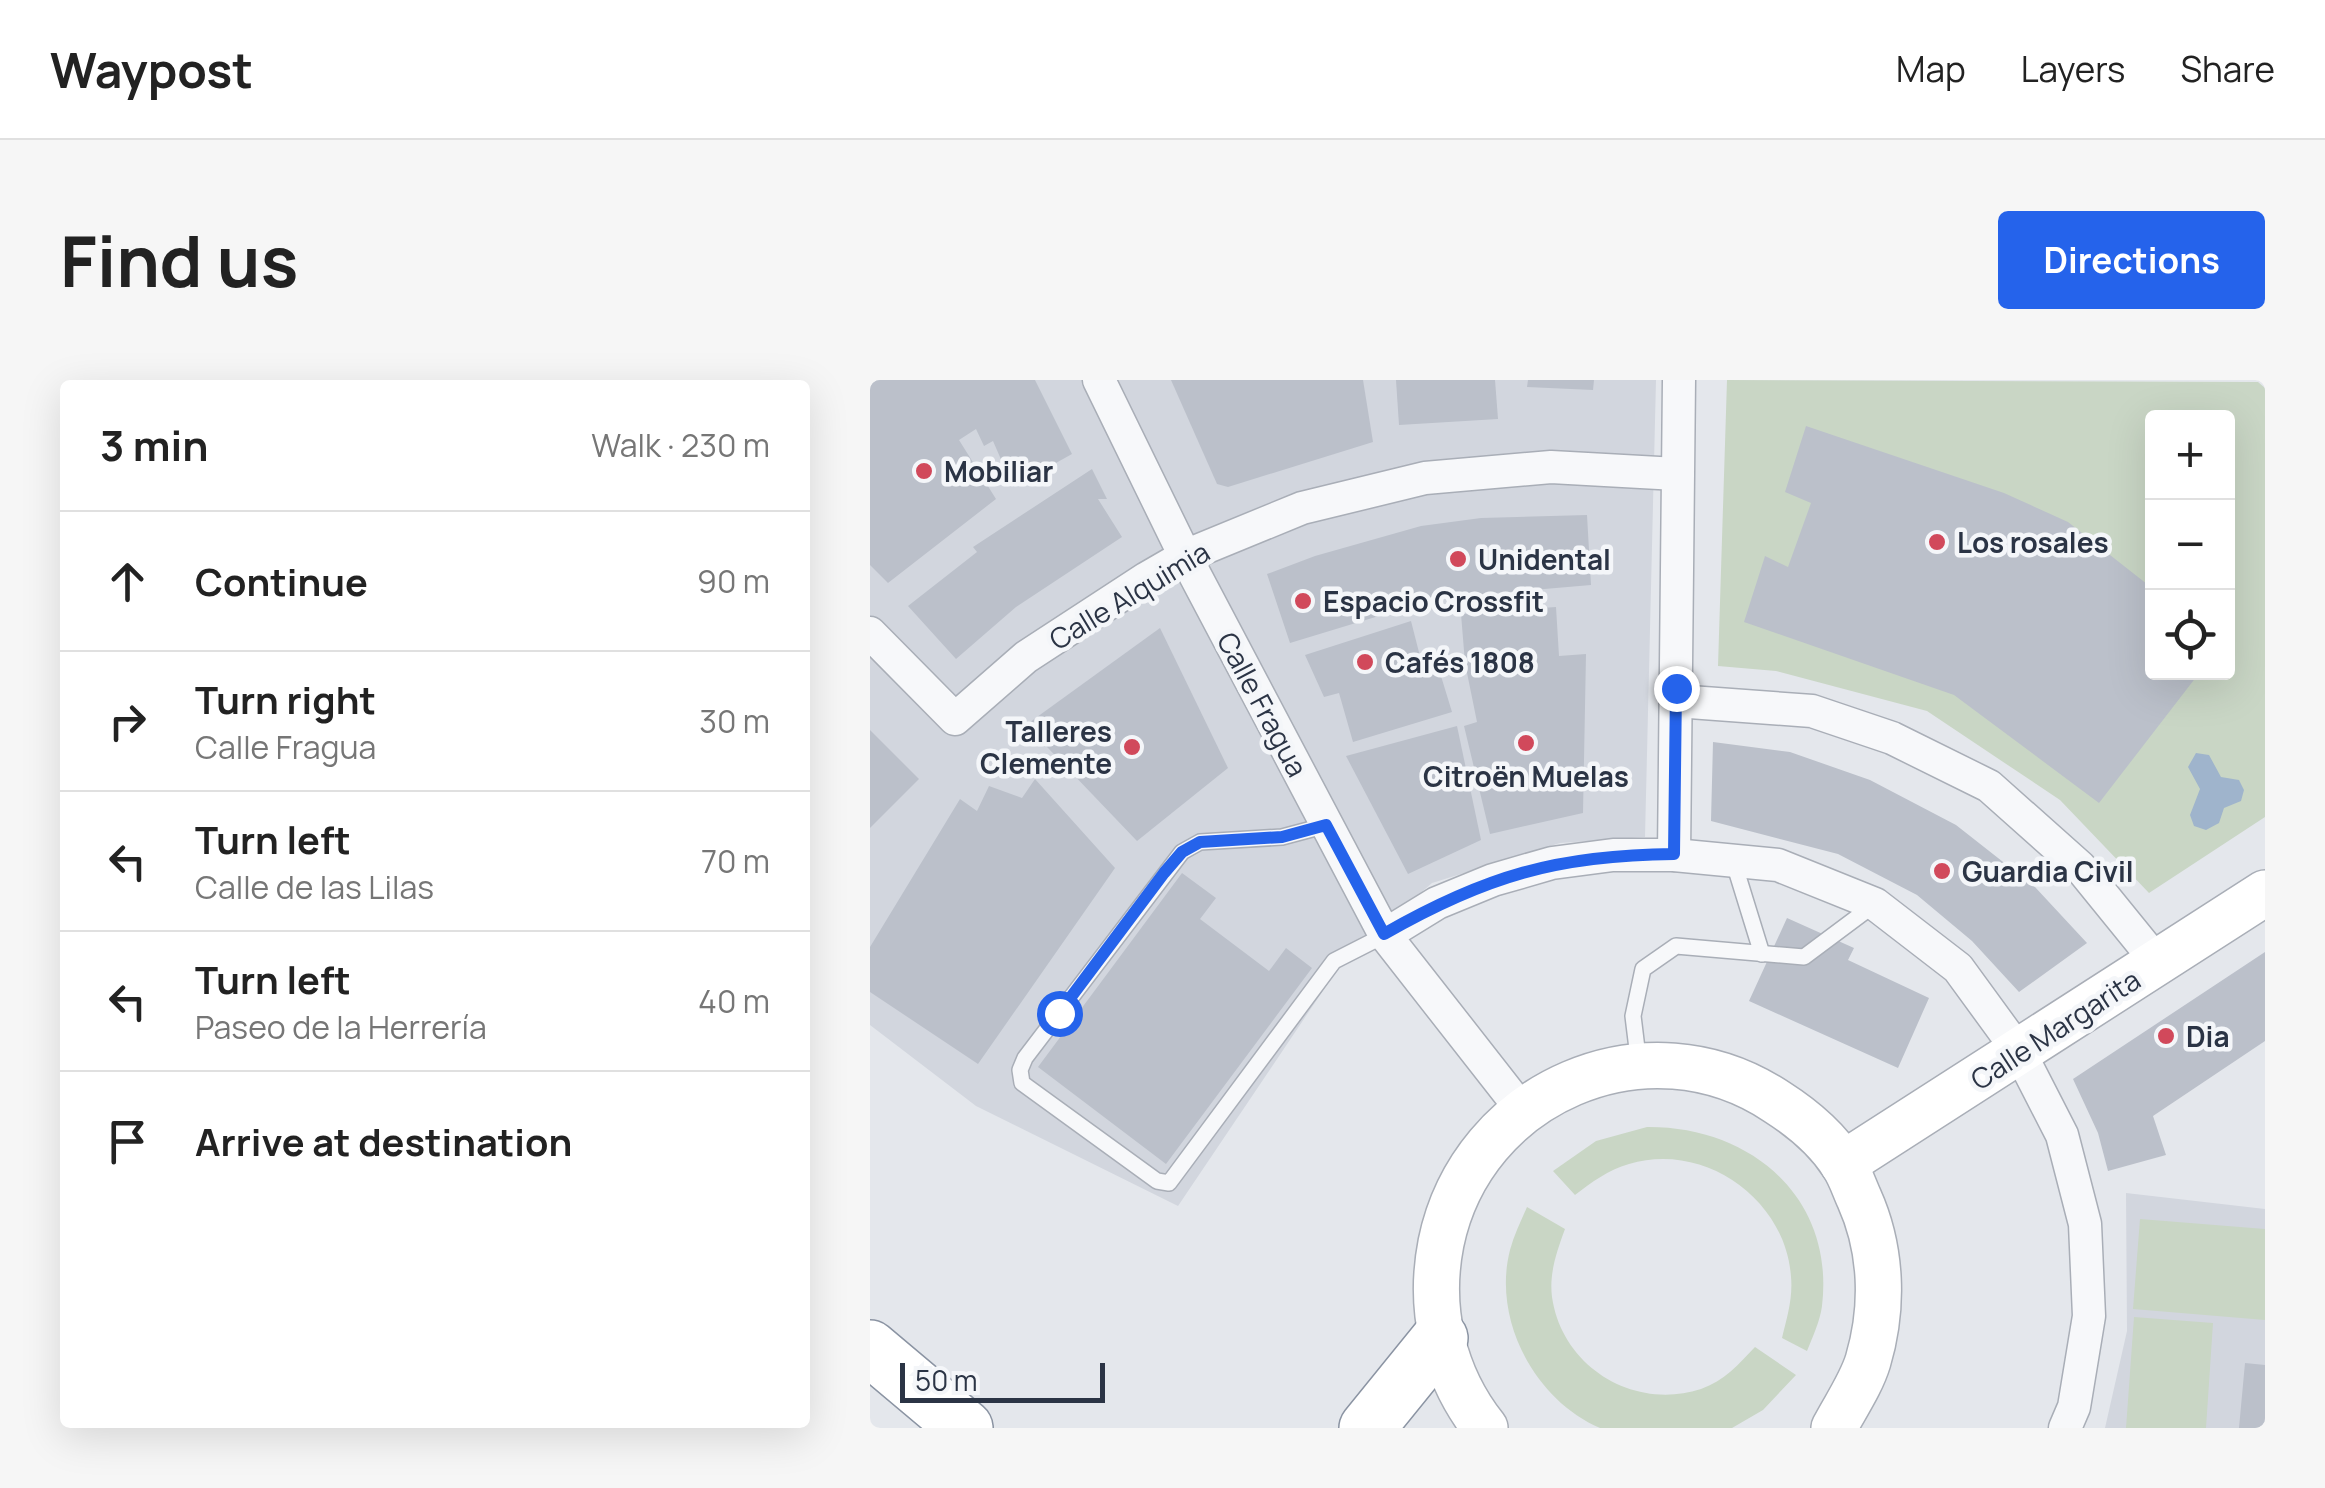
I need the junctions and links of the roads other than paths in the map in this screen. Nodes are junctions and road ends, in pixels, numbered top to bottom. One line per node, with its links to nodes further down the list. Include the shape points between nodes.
1 (1100, 380): 4 (street, Calle Fragua)
2 (1679, 380): 3 (street)
3 (1678, 474): 4 (street, Calle Alquimia, via 1551,467 1425,478 1302,508); 6 (street)
4 (1184, 556): 5 (street, Calle Alquimia, via 1026,656 956,720); 7 (street, Calle Fragua)
5 (870, 634)
6 (1676, 701): 8 (street); 14 (street, via 1812,711 1892,738 1989,786 2080,867)
7 (1326, 825): 12 (street, Calle Fragua); 12 (lane, via 1282,837 1200,842 1182,852 1025,1058 1022,1083 1168,1184 1334,960)
8 (1674, 854): 9 (street); 12 (street, via 1552,863 1465,892)
9 (1733, 860): 11 (street, via 1778,865); 13 (lane)
10 (2265, 893): 14 (street, Calle Margarita)
11 (1876, 904): 13 (lane, via 1804,956); 15 (street, via 1958,968)
12 (1384, 934): 17 (street, Calle Fragua)
13 (1762, 954): 16 (lane, via 1676,946 1644,969 1633,1016)
14 (2158, 963): 15 (street, Calle Margarita)
15 (2020, 1053): 18 (street, Calle Margarita); 26 (street, via 2062,1135 2086,1224 2089,1316)
16 (1640, 1065): 17 (street, via 1577,1079); 18 (street, via 1698,1068 1754,1087 1804,1120)
17 (1522, 1110): 19 (street, via 1478,1156 1448,1212 1435,1274)
18 (1843, 1164): 25 (street, via 1872,1226 1880,1295 1868,1363)
19 (1440, 1338): 23 (highway); 24 (street, via 1452,1374)
20 (870, 1348): 21 (highway)
21 (950, 1414): 22 (highway)
22 (986, 1428)
23 (1367, 1428)
24 (1485, 1428)
25 (1834, 1428)
26 (2065, 1428)

